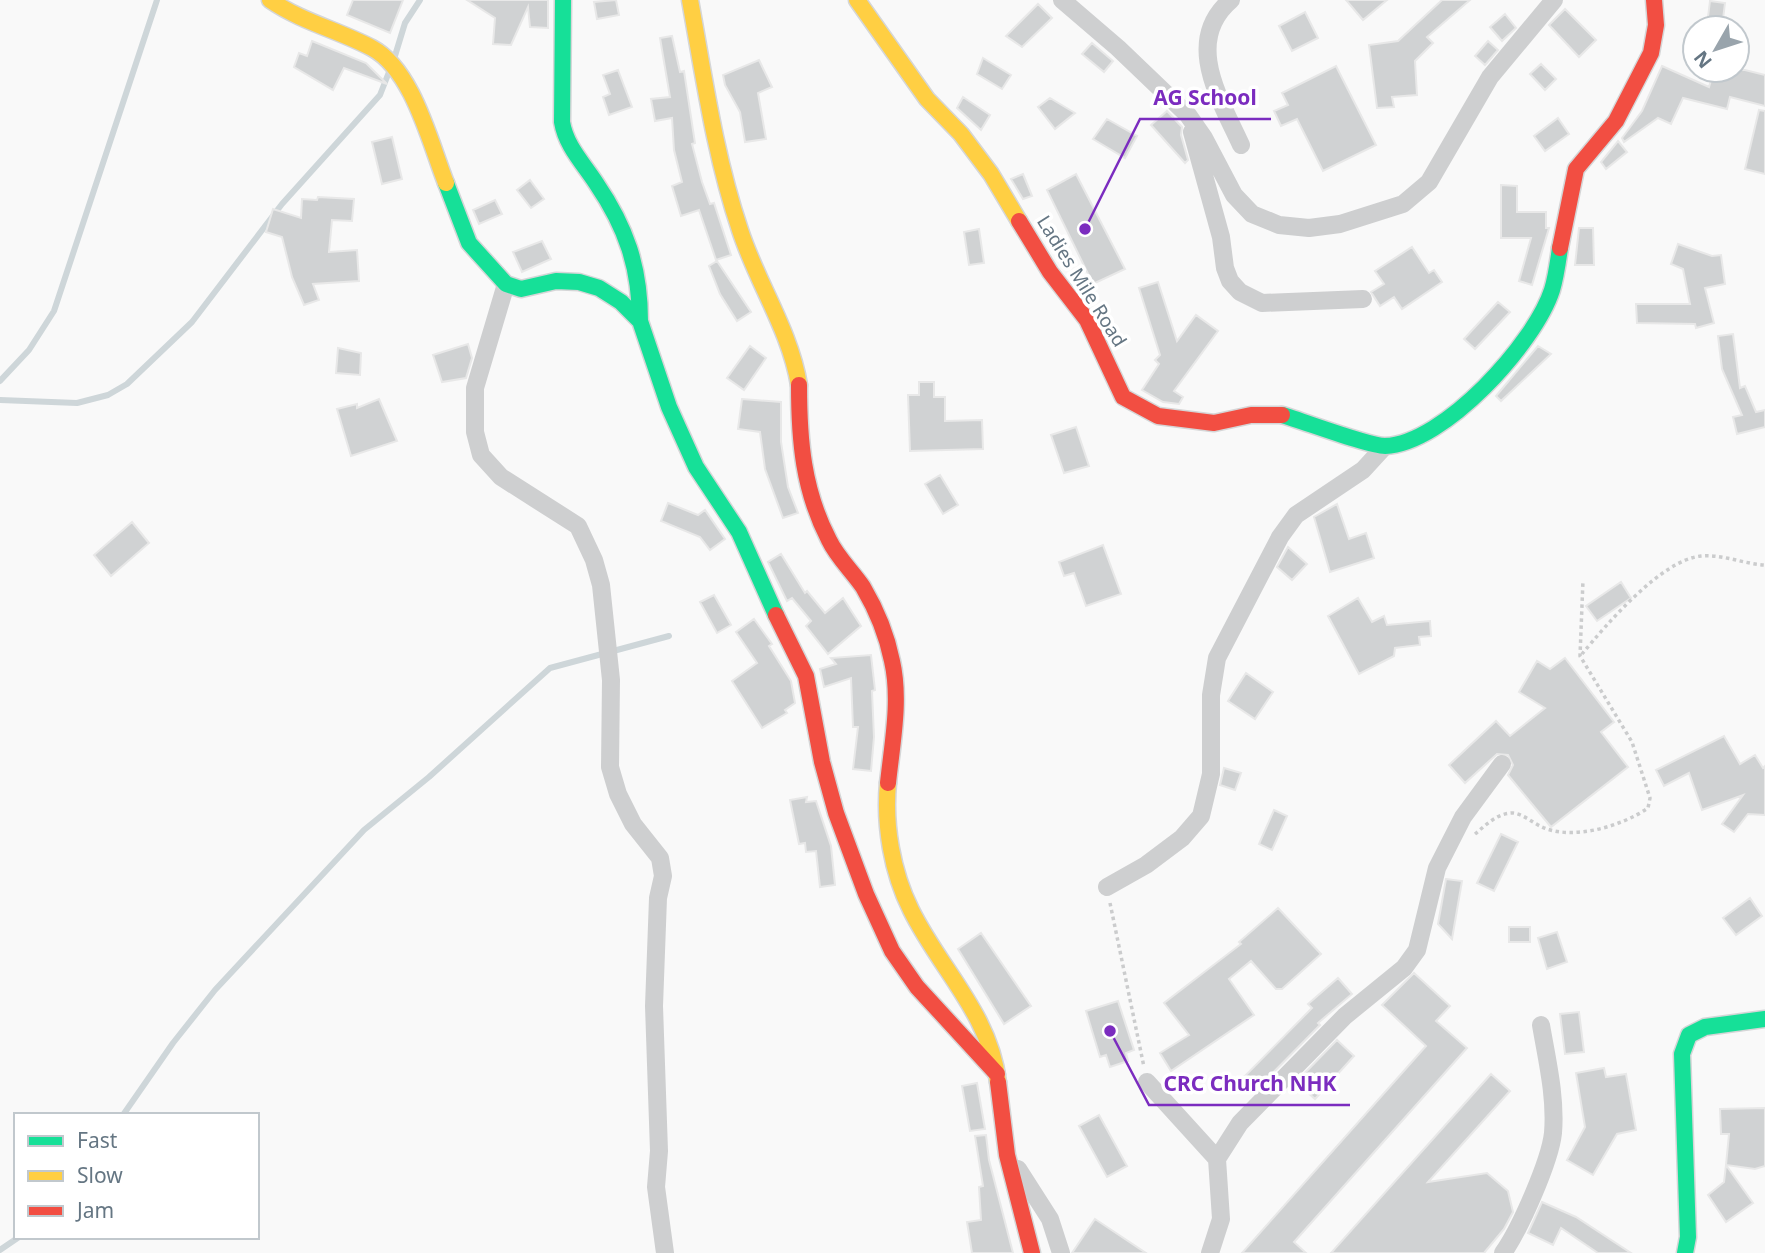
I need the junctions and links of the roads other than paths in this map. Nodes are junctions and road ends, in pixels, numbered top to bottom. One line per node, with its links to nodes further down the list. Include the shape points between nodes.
1 (270, 0): 11 (main road, via 293,16 374,49 394,65 409,89 469,243)
2 (563, 0): 13 (main road, via 565,138 626,228 640,273)
3 (690, 0): 19 (main road, via 713,123 740,231 794,356 806,484 829,541 863,588 894,663 887,797 897,873 911,910 972,1004)
4 (857, 0): 14 (main road, Ladies Mile Road, via 927,99 991,174 1051,272 1087,320 1123,397 1158,416 1214,423 1251,415 1281,415)
5 (1062, 0): 9 (street)
6 (1231, 0): 10 (street, via 1210,28 1206,58 1215,90)
7 (1554, 0): 9 (street, via 1496,69 1429,182 1404,204 1340,224 1309,228 1279,225 1252,214 1234,195)
8 (1654, 0): 14 (main road, via 1651,54 1616,121 1576,169 1552,291 1532,330 1493,379 1449,419 1423,434)
9 (1188, 115): 12 (street, via 1225,268 1240,292 1262,303)
10 (1241, 145)
11 (506, 284): 13 (main road, via 521,289 556,281 579,282 621,302); 23 (street, via 475,388 475,432 481,455 501,477 578,526 594,559 609,664 610,767 633,824 660,858 663,876 654,1006 656,1188)
12 (1363, 299)
13 (640, 321): 19 (main road, via 658,379 696,467 739,532 806,676 836,813 892,951 917,987)
14 (1385, 446): 16 (street, via 1363,470 1296,515 1217,658 1211,695 1211,774 1201,816 1182,838)
15 (1502, 764): 22 (street, via 1463,817 1437,868 1411,959 1345,1016 1240,1123)
16 (1107, 887)
17 (1765, 1019): 28 (main road, via 1705,1027 1689,1035 1682,1054)
18 (1541, 1025): 27 (street, via 1552,1089 1553,1135 1528,1207)
19 (997, 1074): 21 (main road)
20 (1147, 1082): 22 (street)
21 (1007, 1155): 24 (main road); 25 (street, via 1033,1188)
22 (1217, 1159): 26 (street, via 1221,1219)
23 (665, 1253)
24 (1032, 1253)
25 (1061, 1253)
26 (1210, 1253)
27 (1503, 1253)
28 (1685, 1253)

